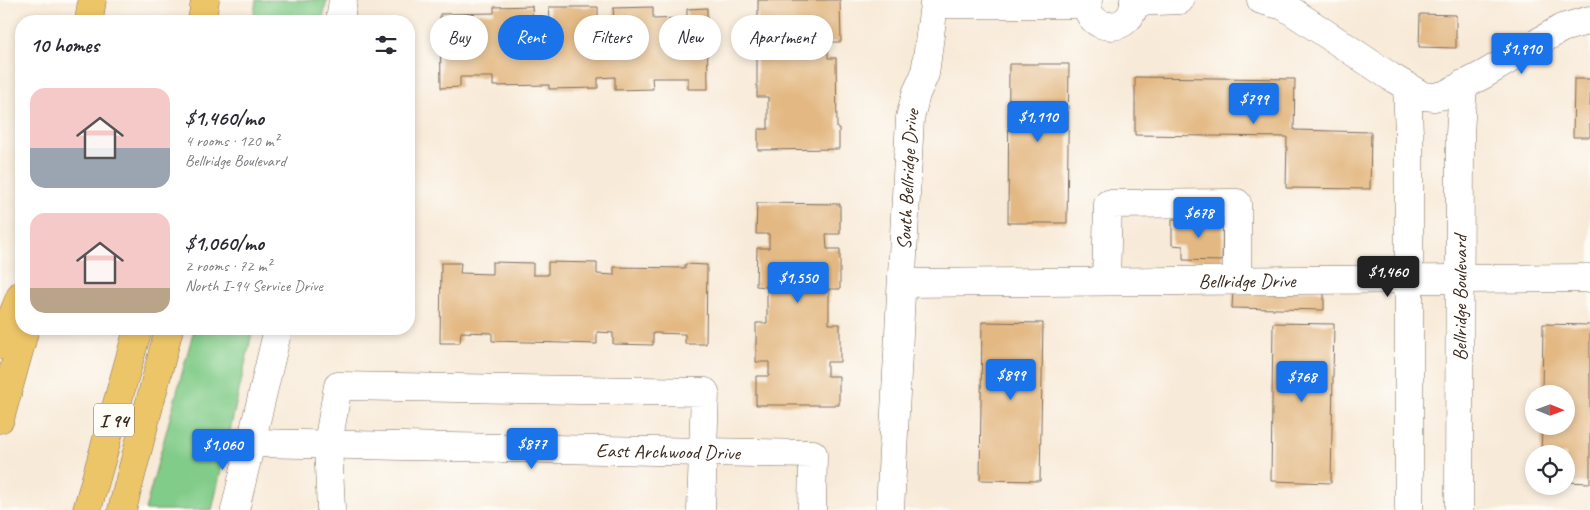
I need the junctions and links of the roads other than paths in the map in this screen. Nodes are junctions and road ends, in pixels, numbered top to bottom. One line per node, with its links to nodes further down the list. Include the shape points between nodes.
1 (92, 0): 10 (highway)
2 (205, 0): 11 (highway)
3 (343, 0): 12 (street)
4 (1180, 0): 6 (street)
5 (1261, 0): 9 (street)
6 (1134, 1): 8 (street, via 1128,19 1111,26 1095,21)
7 (934, 2): 8 (street, South Bellridge Drive); 21 (street, South Bellridge Drive, via 925,74 910,118)
8 (1087, 2)
9 (1314, 12): 14 (street)
10 (90, 15)
11 (203, 15)
12 (341, 15)
13 (1590, 20): 15 (street, via 1562,28)
14 (1407, 86): 15 (street, via 1423,96 1434,97); 18 (street)
15 (1453, 90): 16 (street, Bellridge Boulevard)
16 (1460, 278): 17 (street, Bellridge Drive); 18 (street, Bellridge Drive); 40 (street, Bellridge Boulevard)
17 (1590, 278)
18 (1409, 279): 19 (street, Bellridge Drive); 39 (street)
19 (1237, 280): 20 (street, Bellridge Drive); 20 (street, via 1237,203 1217,203 1108,204)
20 (1106, 281): 21 (street, Bellridge Drive)
21 (903, 283): 38 (street, South Bellridge Drive)
22 (15, 310): 27 (highway)
23 (23, 335): 28 (highway)
24 (136, 335): 32 (highway, I 94)
25 (167, 335): 33 (highway)
26 (277, 335): 29 (street)
27 (0, 346)
28 (0, 419)
29 (252, 443): 30 (street, East Archwood Drive); 34 (street)
30 (328, 444): 31 (street, East Archwood Drive); 31 (street, via 338,386 705,392); 35 (street)
31 (704, 452): 36 (street); 37 (street, East Archwood Drive, via 813,454)
32 (87, 510)
33 (122, 510)
34 (235, 510)
35 (331, 510)
36 (701, 510)
37 (812, 510)
38 (890, 510)
39 (1409, 510)
40 (1458, 510)

